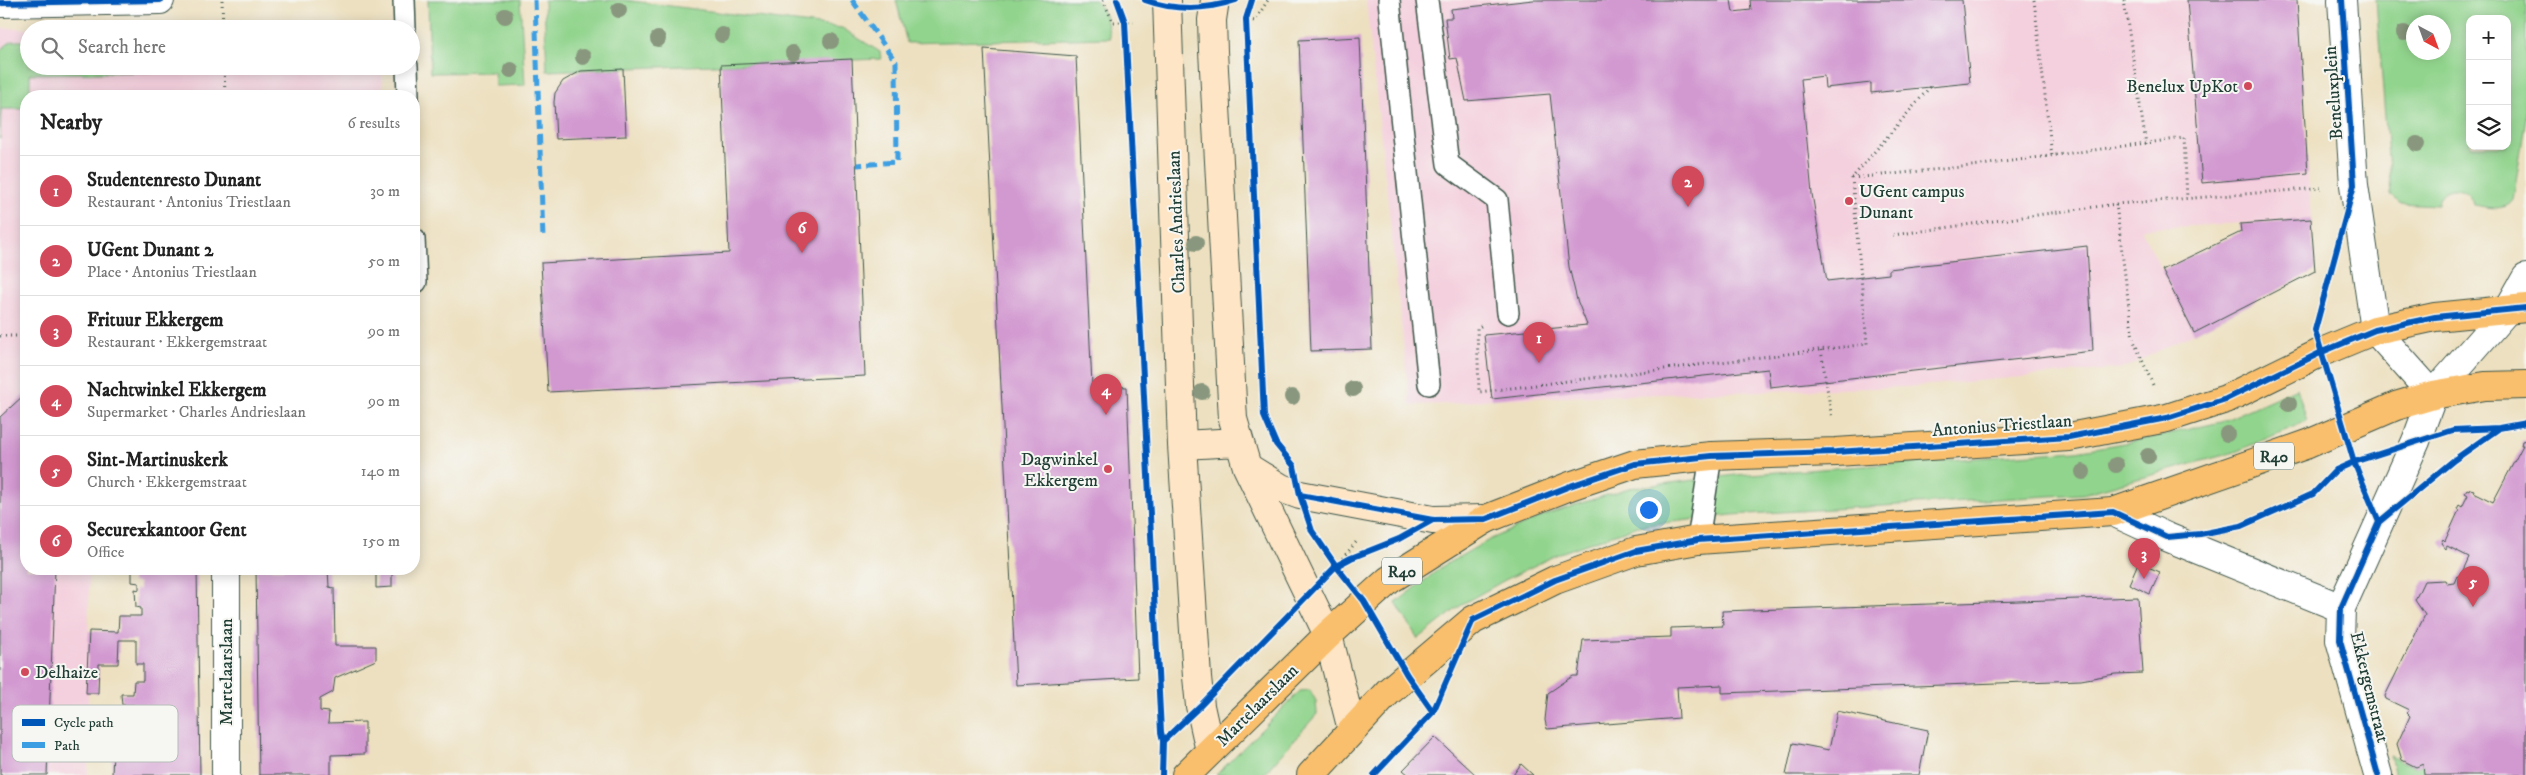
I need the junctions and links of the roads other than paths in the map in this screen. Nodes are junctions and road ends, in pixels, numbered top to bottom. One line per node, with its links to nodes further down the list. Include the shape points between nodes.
1 (160, 0): 8 (street)
2 (404, 0): 9 (lane)
3 (1167, 0): 20 (street, Charles Andrieslaan)
4 (1214, 0): 19 (street, via 1212,20 1233,418)
5 (1389, 0): 16 (lane, via 1412,141)
6 (1427, 0): 14 (lane, via 1448,164 1497,200)
7 (2342, 0): 15 (street, Beneluxplein, via 2354,185)
8 (0, 3)
9 (405, 20)
10 (407, 75): 11 (lane)
11 (408, 90)
12 (2526, 278): 13 (street)
13 (2518, 308): 15 (main road, Antonius Triestlaan / R40, via 2435,317); 18 (street)
14 (1508, 313)
15 (2375, 330): 18 (street); 21 (main road, Antonius Triestlaan / R40, via 2226,399 2167,418 2069,437 1836,452)
16 (1429, 384)
17 (2526, 385): 18 (main road, R40, via 2485,386)
18 (2433, 395): 23 (main road, R40, via 2396,406 2308,444); 27 (street, Ekkergemstraat, via 2416,441)
19 (1238, 442): 20 (street); 22 (street)
20 (1182, 445): 30 (street, Charles Andrieslaan, via 1197,677)
21 (1711, 456): 24 (main road, Antonius Triestlaan / R40, via 1635,464); 25 (lane)
22 (1246, 467): 24 (street, via 1281,488 1300,495 1433,520); 28 (street)
23 (2113, 512): 25 (main road, R40); 27 (street)
24 (1486, 519): 28 (main road, Antonius Triestlaan / R40, via 1389,580)
25 (1698, 540): 29 (main road, R40, via 1636,551 1555,580 1473,620 1401,680)
26 (226, 575): 31 (street, Martelaarslaan)
27 (2341, 608): 34 (street, Ekkergemstraat, via 2340,640)
28 (1328, 635): 29 (street); 30 (main road, Martelaarslaan / R40)
29 (1352, 730): 33 (main road, R40)
30 (1210, 751): 32 (main road, Martelaarslaan / R40)
31 (226, 775)
32 (1186, 775)
33 (1311, 775)
34 (2378, 775)

